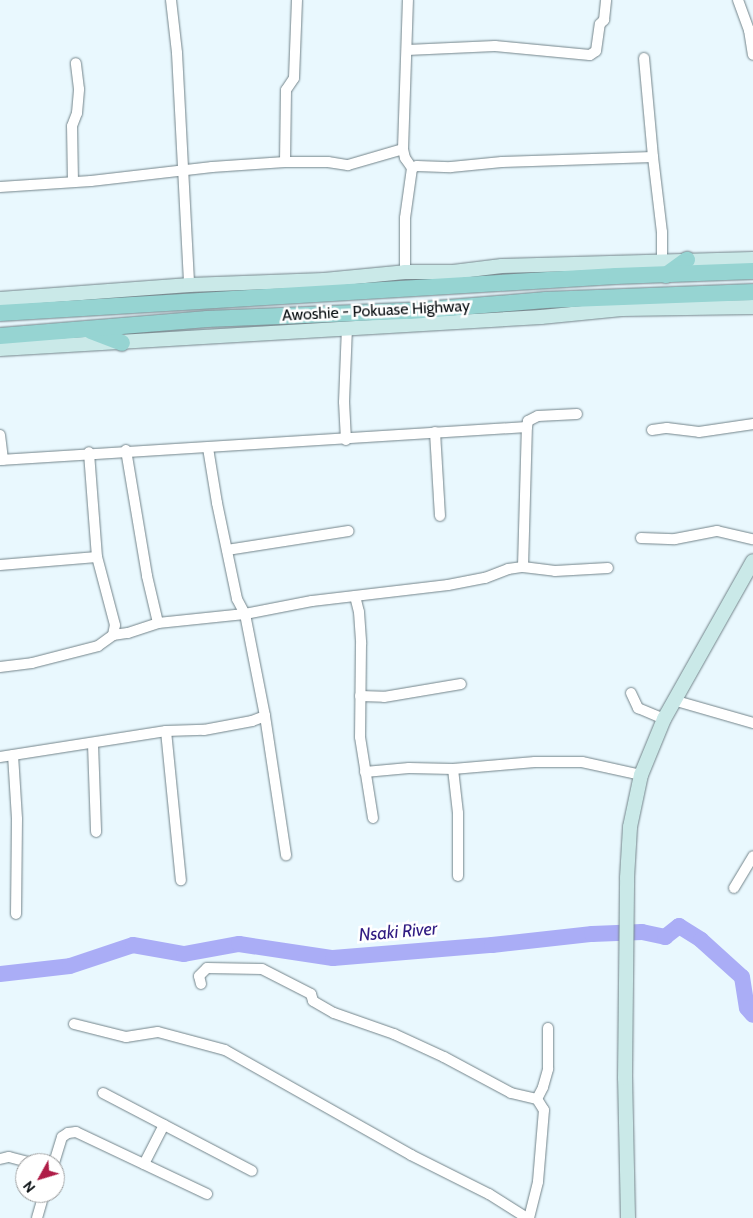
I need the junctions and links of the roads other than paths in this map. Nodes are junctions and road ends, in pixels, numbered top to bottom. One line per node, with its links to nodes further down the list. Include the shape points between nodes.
1 (171, 0): 15 (street, via 177,53)
2 (297, 0): 13 (street, via 294,78 286,90)
3 (408, 0): 7 (street)
4 (606, 0): 7 (street, via 596,51 590,55 495,46)
5 (738, 0): 6 (street)
6 (751, 32): 8 (street)
7 (407, 50): 11 (street)
8 (753, 55)
9 (644, 58): 12 (street)
10 (76, 64): 16 (street, via 79,89 72,126)
11 (404, 149): 13 (street, via 348,165); 14 (street, via 405,158)
12 (653, 158): 14 (street, via 490,162); 20 (street)
13 (285, 162): 15 (street)
14 (412, 168): 22 (street, via 406,218)
15 (182, 171): 16 (street); 23 (street)
16 (74, 182): 17 (street)
17 (0, 186)
18 (687, 260): 19 (street); 20 (main road)
19 (753, 260)
20 (664, 268): 21 (main road, Awoshie - Pokuase Highway); 22 (street); 27 (main road, Awoshie - Pokuase Highway, via 616,276)
21 (753, 271)
22 (405, 272): 23 (street, via 324,280)
23 (189, 285): 25 (street)
24 (753, 292): 29 (main road, Awoshie - Pokuase Highway, via 217,318)
25 (0, 299)
26 (753, 307): 28 (street, via 622,309)
27 (0, 313)
28 (347, 328): 31 (street); 39 (street)
29 (87, 330): 30 (main road, Awoshie - Pokuase Highway); 31 (main road)
30 (0, 336)
31 (122, 343): 32 (street)
32 (0, 349)
33 (578, 414): 35 (street, via 538,416 528,421)
34 (753, 424): 36 (street, via 700,432 667,428)
35 (527, 427): 37 (street); 52 (street)
36 (652, 430)
37 (435, 432): 39 (street); 44 (street)
38 (0, 435): 43 (street)
39 (346, 440): 40 (street)
40 (208, 448): 41 (street); 48 (street)
41 (126, 450): 42 (street); 56 (street)
42 (89, 452): 43 (street); 49 (street)
43 (2, 460)
44 (440, 516)
45 (349, 531): 48 (street)
46 (642, 538): 47 (street, via 675,539 717,531)
47 (753, 539)
48 (227, 550): 55 (street, via 237,599)
49 (98, 557): 51 (street); 57 (street, via 114,625)
50 (753, 561): 62 (street)
51 (0, 565)
52 (523, 567): 53 (street, via 556,571); 54 (street, via 448,585)
53 (608, 568)
54 (355, 596): 55 (street); 61 (street, via 361,636)
55 (245, 614): 56 (street); 63 (street)
56 (158, 623): 57 (street)
57 (113, 635): 58 (street, via 98,646 38,662)
58 (0, 667)
59 (461, 684): 61 (street, via 384,697)
60 (632, 693): 64 (street, via 638,708)
61 (360, 696): 71 (street, via 358,710)
62 (673, 700): 64 (street); 65 (street)
63 (265, 716): 66 (street, via 204,730); 75 (street)
64 (664, 719): 72 (street)
65 (753, 724)
66 (166, 731): 67 (street); 78 (street)
67 (93, 744): 68 (street); 74 (street)
68 (13, 755): 69 (street); 80 (street, via 17,819)
69 (0, 757)
70 (454, 769): 71 (street, via 409,768); 72 (street, via 535,762 582,762); 77 (street)
71 (365, 772): 73 (street)
72 (641, 775): 96 (street, via 630,828 626,916)
73 (373, 818)
74 (96, 832)
75 (286, 856)
76 (753, 856): 79 (street)
77 (458, 876)
78 (181, 880)
79 (734, 888)
80 (16, 914)
81 (201, 984): 85 (street, via 199,976 207,968 262,969 311,994 313,1001 334,1013 394,1034 511,1093)
82 (74, 1024): 95 (street, via 126,1037 158,1032 225,1050 411,1156 489,1194)
83 (548, 1028): 85 (street, via 548,1069)
84 (103, 1093): 86 (street)
85 (537, 1099): 95 (street, via 544,1110 538,1182)
86 (164, 1125): 90 (street); 91 (street)
87 (57, 1153): 90 (street, via 62,1137 76,1132)
88 (0, 1159): 89 (street)
89 (15, 1159)
90 (144, 1164): 92 (street)
91 (252, 1170)
92 (207, 1194)
93 (41, 1203): 94 (street)
94 (37, 1218)
95 (528, 1218)
96 (628, 1218)

